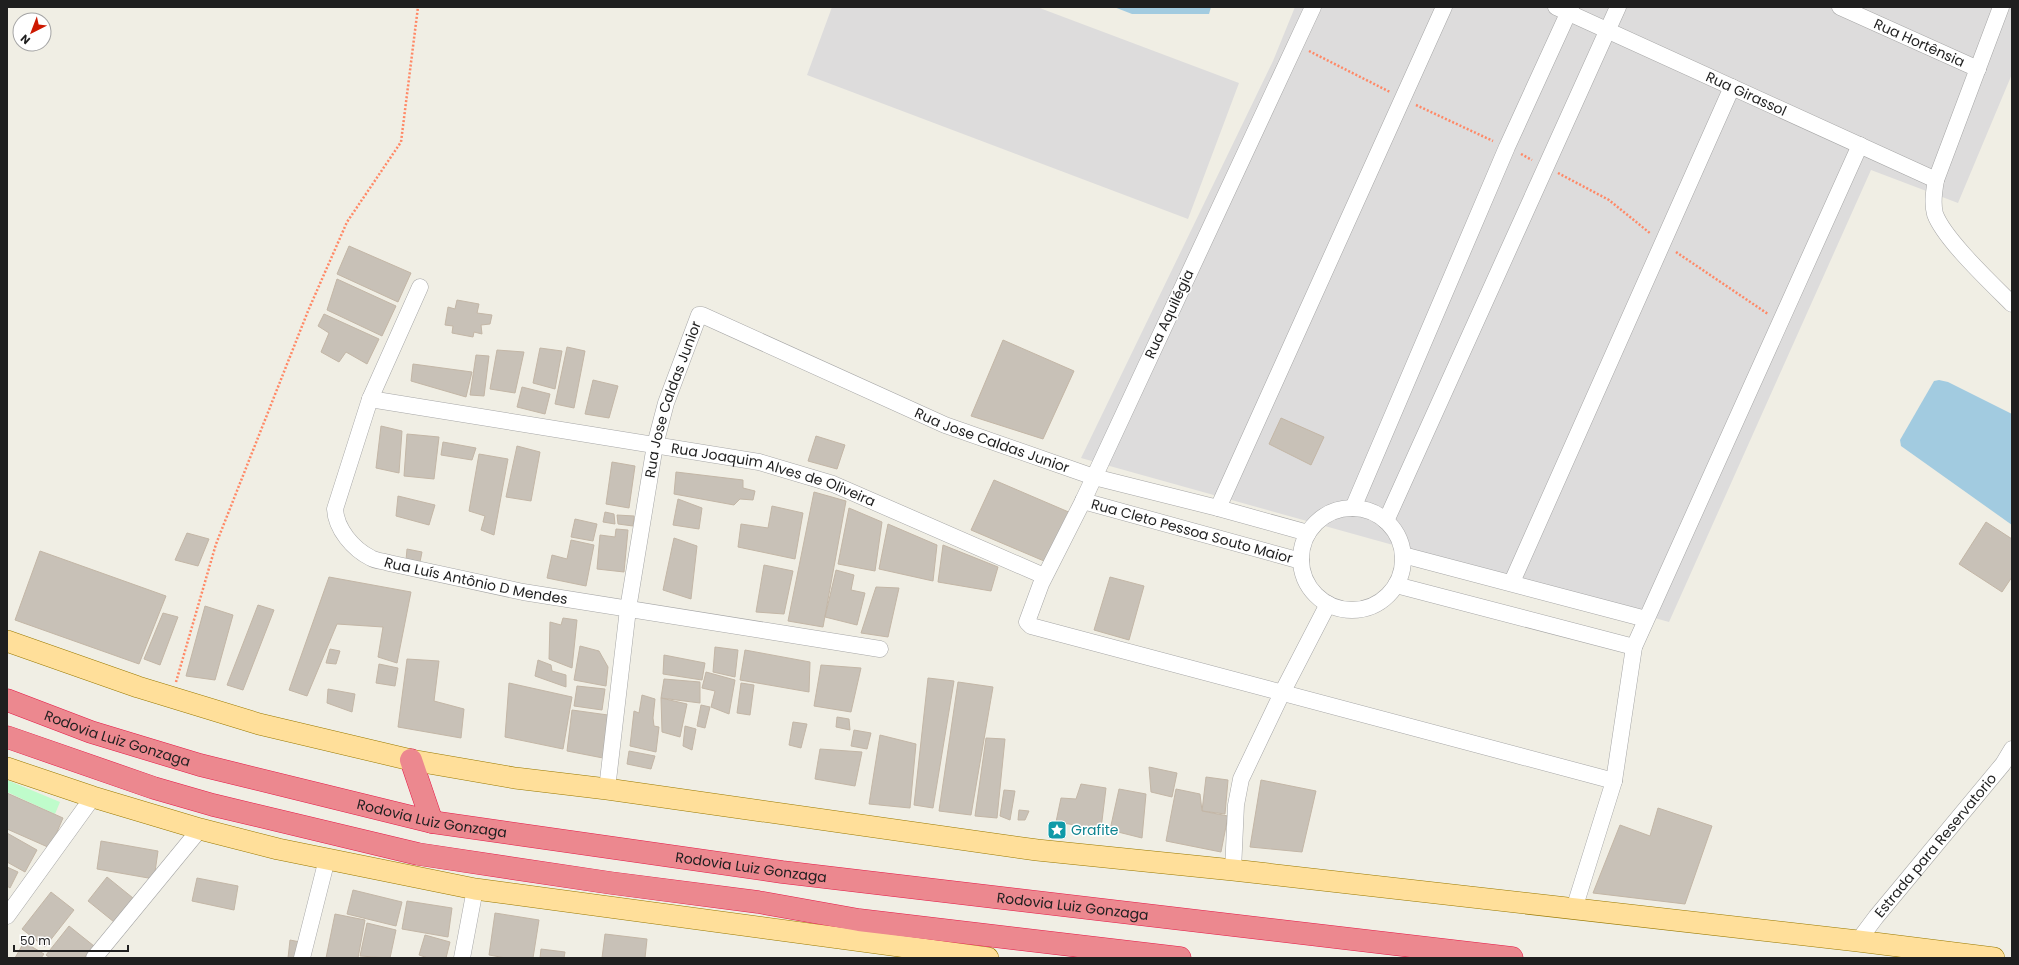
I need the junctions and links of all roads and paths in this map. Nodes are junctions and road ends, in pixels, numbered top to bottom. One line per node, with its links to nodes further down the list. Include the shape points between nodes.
1 (418, 7): 35 (path, via 401,142 347,222 308,311 216,544)
2 (1313, 7): 17 (street, Rua Aquilégia)
3 (1444, 7): 19 (street)
4 (1618, 7): 8 (street)
5 (1840, 7): 9 (street, Rua Hortênsia)
6 (2001, 7): 9 (street)
7 (1565, 9): 8 (street, Rua Girassol); 20 (street)
8 (1606, 30): 10 (street, Rua Girassol); 21 (street, via 1547,168)
9 (1978, 68): 12 (street)
10 (1732, 87): 11 (street, Rua Girassol); 26 (street)
11 (1860, 145): 12 (street, Rua Girassol); 30 (street)
12 (1936, 180): 14 (street, via 1933,198 1935,214 1958,247)
13 (420, 287): 15 (street, Rua Luís Antônio D Mendes)
14 (2012, 304)
15 (370, 399): 16 (street, Rua Joaquim Alves de Oliveira); 29 (street, Rua Luís Antônio D Mendes, via 335,508 335,516 344,535 361,551 372,558 427,571 524,592)
16 (655, 445): 17 (street, Rua Jose Caldas Junior, via 666,403 700,315 945,425); 25 (street, Rua Joaquim Alves de Oliveira, via 759,462 833,484); 29 (street, Rua Jose Caldas Junior)
17 (1094, 477): 18 (street, Rua Aquilégia); 19 (street, Rua Cleto Pessoa Souto Maior)
18 (1083, 502): 24 (street, Rua Cleto Pessoa Souto Maior); 25 (street, Rua Aquilégia)
19 (1218, 508): 22 (street, Rua Cleto Pessoa Souto Maior)
20 (1353, 508): 21 (street, via 1365,510); 22 (street, via 1327,515)
21 (1386, 521): 23 (street, via 1394,531)
22 (1308, 533): 24 (street, via 1302,547)
23 (1403, 555): 26 (street); 27 (street, via 1402,571)
24 (1301, 561): 28 (street, via 1304,578 1314,593)
25 (1044, 576): 34 (street, Rua Aquilégia, via 1027,622 1031,626)
26 (1512, 582): 30 (street)
27 (1396, 586): 28 (street, via 1386,598 1373,606 1358,610 1342,610); 32 (street)
28 (1328, 604): 34 (street)
29 (628, 609): 33 (street, Rua Luís Antônio D Mendes); 42 (street, Rua Jose Caldas Junior)
30 (1646, 619): 32 (street)
31 (7, 641): 35 (main road)
32 (1634, 647): 41 (street)
33 (880, 649)
34 (1282, 693): 41 (street); 47 (street, via 1238,790)
35 (172, 698): 39 (main road, via 259,724)
36 (7, 700): 44 (highway, Rodovia Luiz Gonzaga, via 91,732 200,764)
37 (7, 737): 56 (highway, via 154,788 213,805 418,854 758,902 860,920)
38 (2012, 750): 51 (street, Estrada para Reservatorio)
39 (411, 760): 42 (main road, via 515,778); 44 (highway)
40 (7, 768): 43 (main road)
41 (1614, 781): 49 (street)
42 (607, 789): 47 (main road, via 1037,850)
43 (93, 797): 45 (main road); 50 (street)
44 (432, 822): 57 (highway, Rodovia Luiz Gonzaga, via 782,872)
45 (200, 829): 46 (main road); 53 (street)
46 (327, 859): 48 (main road); 54 (street)
47 (1233, 870): 49 (main road)
48 (475, 889): 52 (main road); 55 (street)
49 (1574, 909): 51 (main road)
50 (7, 916)
51 (1858, 941): 58 (main road)
52 (976, 957)
53 (94, 958)
54 (302, 958)
55 (462, 958)
56 (1180, 958)
57 (1512, 958)
58 (1994, 958)

